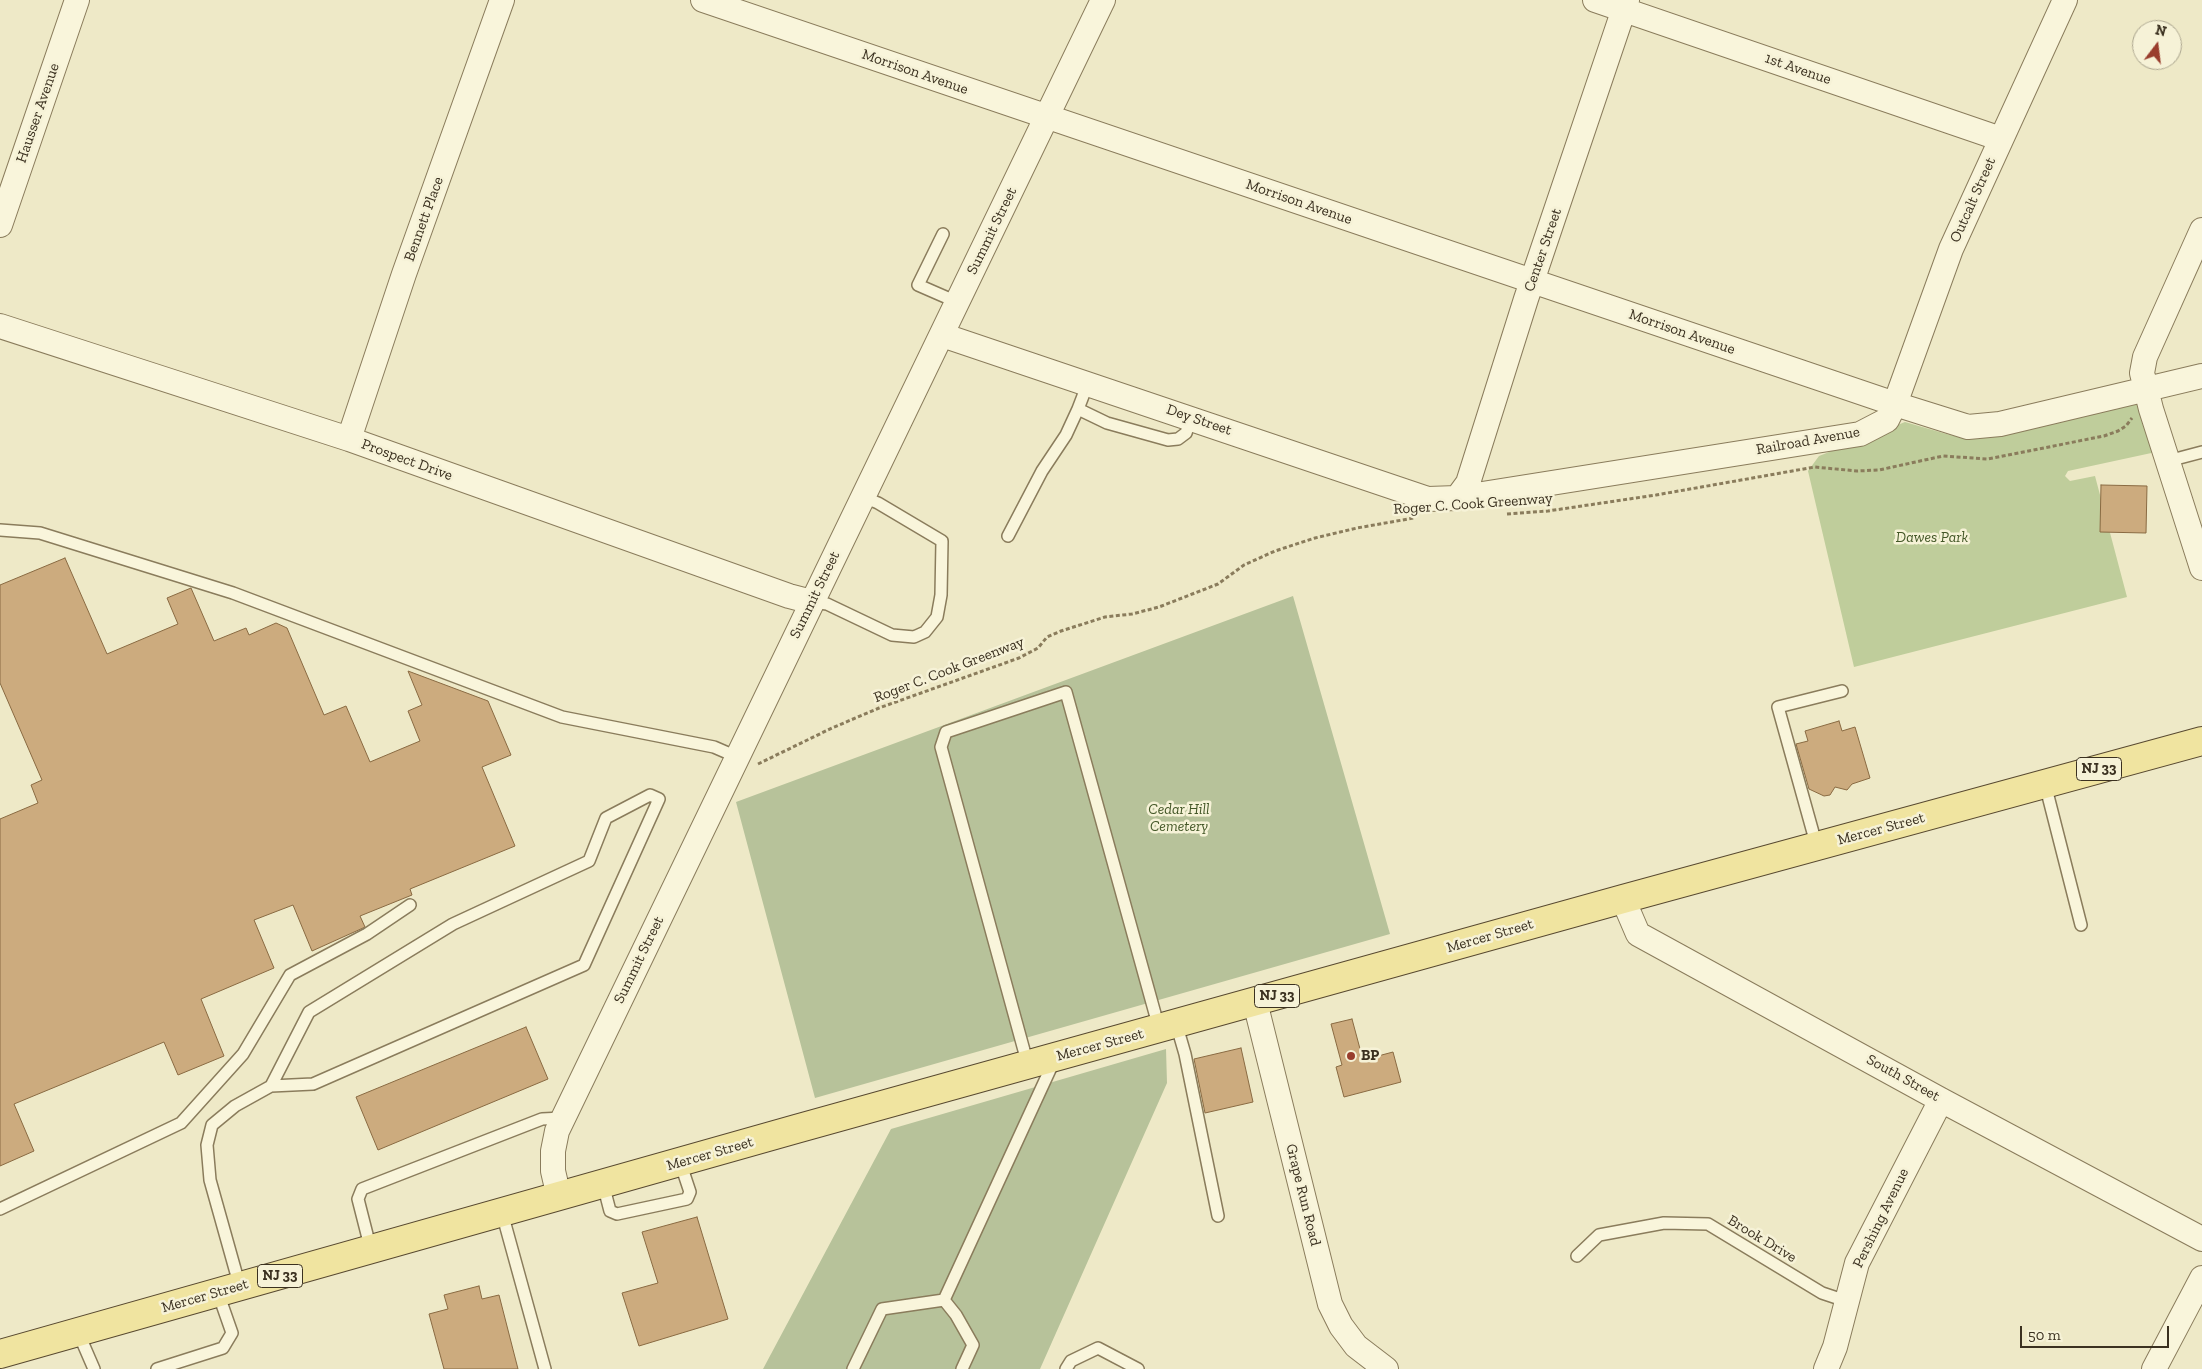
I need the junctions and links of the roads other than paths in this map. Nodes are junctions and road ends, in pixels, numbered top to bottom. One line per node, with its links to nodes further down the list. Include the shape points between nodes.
1 (76, 0): 10 (street, Hausser Avenue)
2 (502, 0): 23 (street, Bennett Place)
3 (703, 0): 8 (street, Morrison Avenue)
4 (1103, 0): 8 (street, Summit Street)
5 (1595, 0): 7 (street, 1st Avenue)
6 (2064, 0): 9 (street, Outcalt Street)
7 (1625, 5): 9 (street, 1st Avenue); 13 (street, Center Street)
8 (1047, 116): 13 (street, Morrison Avenue); 14 (street, Summit Street)
9 (2001, 139): 20 (street, Outcalt Street, via 1951,249)
10 (0, 225)
11 (2202, 230): 19 (street, via 2145,357 2142,374)
12 (943, 234): 14 (lane, via 918,285)
13 (1532, 281): 20 (street, Morrison Avenue); 27 (street, Center Street, via 1468,483)
14 (958, 302): 16 (street, Summit Street)
15 (0, 326): 23 (street, Prospect Drive)
16 (942, 334): 18 (street, Dey Street); 26 (street, Summit Street)
17 (2202, 376): 19 (street)
18 (1088, 383): 21 (lane); 22 (street, Dey Street)
19 (2145, 390): 20 (street, via 1987,427 1968,427); 25 (street)
20 (1895, 404): 27 (street, Railroad Avenue, via 1887,420 1860,434)
21 (1078, 409): 22 (lane, via 1108,423 1168,440 1186,432); 29 (lane)
22 (1191, 418): 27 (street, Dey Street, via 1428,499)
23 (349, 439): 31 (street, Prospect Drive)
24 (2202, 452): 25 (lane)
25 (2168, 461): 30 (street)
26 (863, 497): 31 (street, Summit Street); 31 (lane, via 942,541 941,595 937,616 925,632 914,637 892,635 827,604)
27 (1456, 498)
28 (0, 530): 34 (lane, via 40,533 233,593 562,717 714,747)
29 (1008, 536)
30 (2202, 568)
31 (812, 602): 34 (street, Summit Street)
32 (1842, 691): 36 (lane, via 1778,707)
33 (2202, 741): 35 (main road, Mercer Street / NJ 33)
34 (733, 765): 46 (street, Summit Street)
35 (2046, 784): 36 (main road, Mercer Street / NJ 33); 39 (lane)
36 (1817, 846): 37 (main road, Mercer Street / NJ 33)
37 (1623, 899): 40 (main road, Mercer Street / NJ 33); 45 (street, South Street, via 1638,934)
38 (410, 905): 50 (lane, via 367,934 290,975 243,1054 181,1123)
39 (2081, 925)
40 (1255, 1002): 41 (main road, Mercer Street / NJ 33); 69 (street, Grape Run Road, via 1330,1304 1356,1346)
41 (1167, 1026): 42 (main road, Mercer Street / NJ 33); 43 (lane, via 1066,692 946,732 940,747); 52 (lane, via 1185,1054)
42 (1055, 1057): 43 (main road, Mercer Street / NJ 33); 58 (lane)
43 (1028, 1064): 47 (main road, Mercer Street / NJ 33)
44 (271, 1086): 44 (lane, via 309,1012 453,924 589,861 606,818 650,795 659,799 584,965 313,1084); 57 (lane, via 235,1106 212,1125 207,1145)
45 (1941, 1100): 53 (street, South Street); 59 (street, Pershing Avenue, via 1857,1263)
46 (563, 1118): 49 (street, Summit Street, via 553,1151 553,1171); 54 (lane, via 542,1119 362,1189 358,1199)
47 (680, 1162): 48 (main road, Mercer Street / NJ 33); 48 (lane, via 690,1192 687,1199 617,1214 610,1211)
48 (603, 1184): 49 (main road, Mercer Street / NJ 33)
49 (559, 1196): 51 (main road, Mercer Street / NJ 33)
50 (0, 1209)
51 (502, 1213): 54 (main road, Mercer Street / NJ 33); 64 (lane)
52 (1218, 1216)
53 (2202, 1239)
54 (371, 1250): 57 (main road, Mercer Street / NJ 33)
55 (1578, 1256): 59 (lane, Brook Drive, via 1599,1235 1664,1223 1708,1224 1822,1293)
56 (2202, 1278): 71 (street)
57 (229, 1290): 60 (main road, Mercer Street / NJ 33); 63 (lane, via 232,1333 223,1348)
58 (944, 1300): 65 (lane, via 882,1309); 66 (lane, via 973,1345)
59 (1846, 1301): 70 (street, Pershing Avenue)
60 (78, 1332): 61 (main road, Mercer Street / NJ 33); 62 (lane)
61 (0, 1354)
62 (94, 1369)
63 (157, 1369)
64 (545, 1369)
65 (853, 1369)
66 (962, 1369)
67 (1066, 1369): 68 (lane, via 1071,1361 1098,1348)
68 (1138, 1369)
69 (1386, 1369)
70 (1826, 1369)
71 (2154, 1369)

